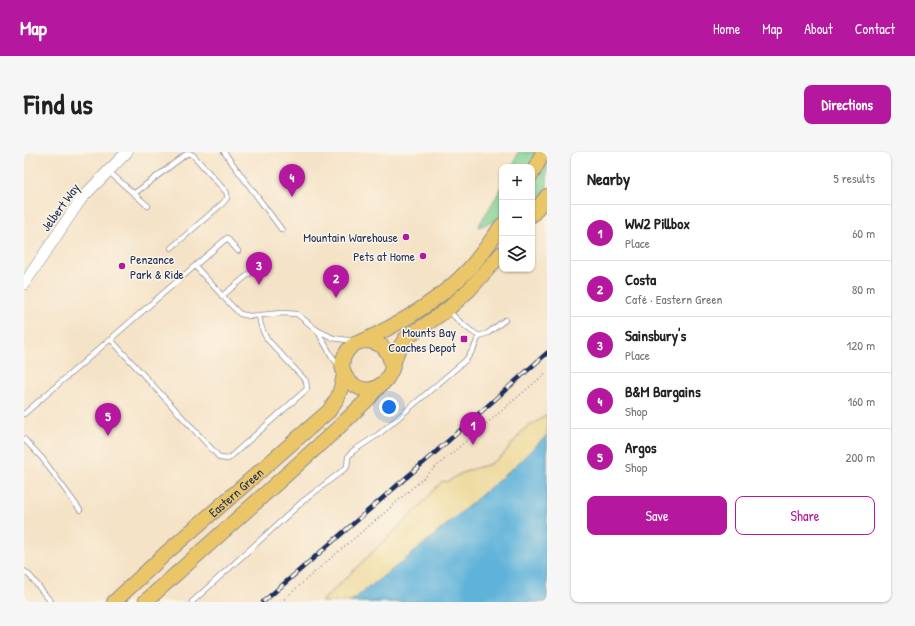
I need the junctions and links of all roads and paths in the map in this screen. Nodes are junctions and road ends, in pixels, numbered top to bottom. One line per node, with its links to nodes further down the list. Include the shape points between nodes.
1 (127, 152): 5 (street, Jelbert Way)
2 (224, 152): 10 (lane)
3 (542, 152): 4 (highway)
4 (535, 168)
5 (108, 171): 6 (lane); 17 (street, Jelbert Way, via 81,199)
6 (135, 193): 8 (lane); 12 (lane, via 189,153 227,193 223,203)
7 (547, 196): 9 (highway)
8 (148, 206)
9 (535, 212)
10 (282, 230)
11 (499, 230): 25 (highway, via 468,269 443,292 420,309)
12 (171, 248)
13 (238, 251): 15 (lane, via 227,238)
14 (499, 256): 19 (highway)
15 (195, 266): 18 (lane); 24 (lane)
16 (253, 268): 18 (lane, via 254,270)
17 (24, 284)
18 (222, 296): 20 (lane, via 240,314)
19 (448, 309): 23 (lane, via 457,320); 26 (highway, via 405,339 397,352)
20 (260, 316): 22 (lane, via 297,314); 24 (lane, via 264,335 306,381 306,389 228,459 220,458)
21 (505, 320): 23 (lane, via 488,334)
22 (317, 330): 25 (lane, via 333,338); 27 (lane)
23 (479, 336): 37 (lane, via 466,360 379,434 353,451 348,457 347,467 302,502)
24 (112, 340): 30 (lane)
25 (362, 342): 26 (highway, via 374,342 384,348 389,354); 27 (highway, via 352,346 347,352 343,360)
26 (392, 369): 29 (highway)
27 (344, 372): 29 (highway, via 347,379 358,387 364,389); 35 (highway, Eastern Green, via 338,397 329,411 165,554)
28 (547, 372): 38 (path)
29 (380, 386): 36 (highway, Eastern Green, via 337,429)
30 (24, 414)
31 (24, 439): 32 (lane, via 42,458)
32 (80, 510)
33 (24, 571): 34 (lane)
34 (51, 602)
35 (114, 602)
36 (144, 602)
37 (192, 602)
38 (281, 602)

